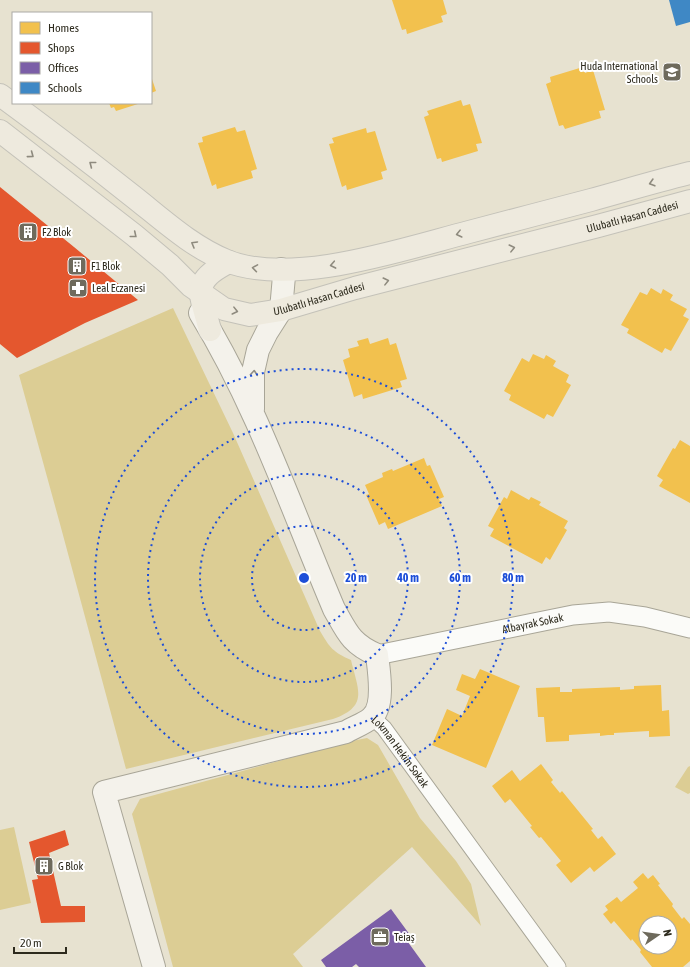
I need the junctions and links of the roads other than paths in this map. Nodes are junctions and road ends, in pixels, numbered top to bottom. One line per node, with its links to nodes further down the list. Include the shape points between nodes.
1 (0, 95): 3 (main road, one-way to 1)
2 (12, 104): 7 (main road, one-way to 2, via 186,240)
3 (12, 104)
4 (0, 131): 8 (main road, Ulubatlı Hasan Caddesi, one-way to 8)
5 (690, 173): 9 (main road, one-way to 9, via 371,257 329,266)
6 (690, 201): 11 (main road, Ulubatlı Hasan Caddesi, one-way to 6, via 355,288)
7 (229, 262): 9 (main road, one-way to 7, via 256,269); 10 (main road, via 213,270 204,280)
8 (170, 265): 10 (main road, Ulubatlı Hasan Caddesi); 12 (main road)
9 (281, 269): 11 (main road, via 284,276)
10 (200, 292): 11 (main road, Ulubatlı Hasan Caddesi, one-way to 11, via 224,309 250,315); 12 (main road)
11 (281, 310): 13 (main road, one-way to 11, via 253,372 258,350)
12 (210, 330): 13 (main road)
13 (253, 412): 15 (main road, via 334,609 355,643)
14 (690, 628): 15 (street, Albayrak Sokak, via 645,617 609,612 573,615)
15 (377, 655): 16 (main road, Lokman Hekim Sokak, via 380,682 378,705)
16 (372, 717): 17 (main road, via 346,732 104,792); 18 (street, Lokman Hekim Sokak, via 384,728)
17 (154, 967)
18 (558, 967)

